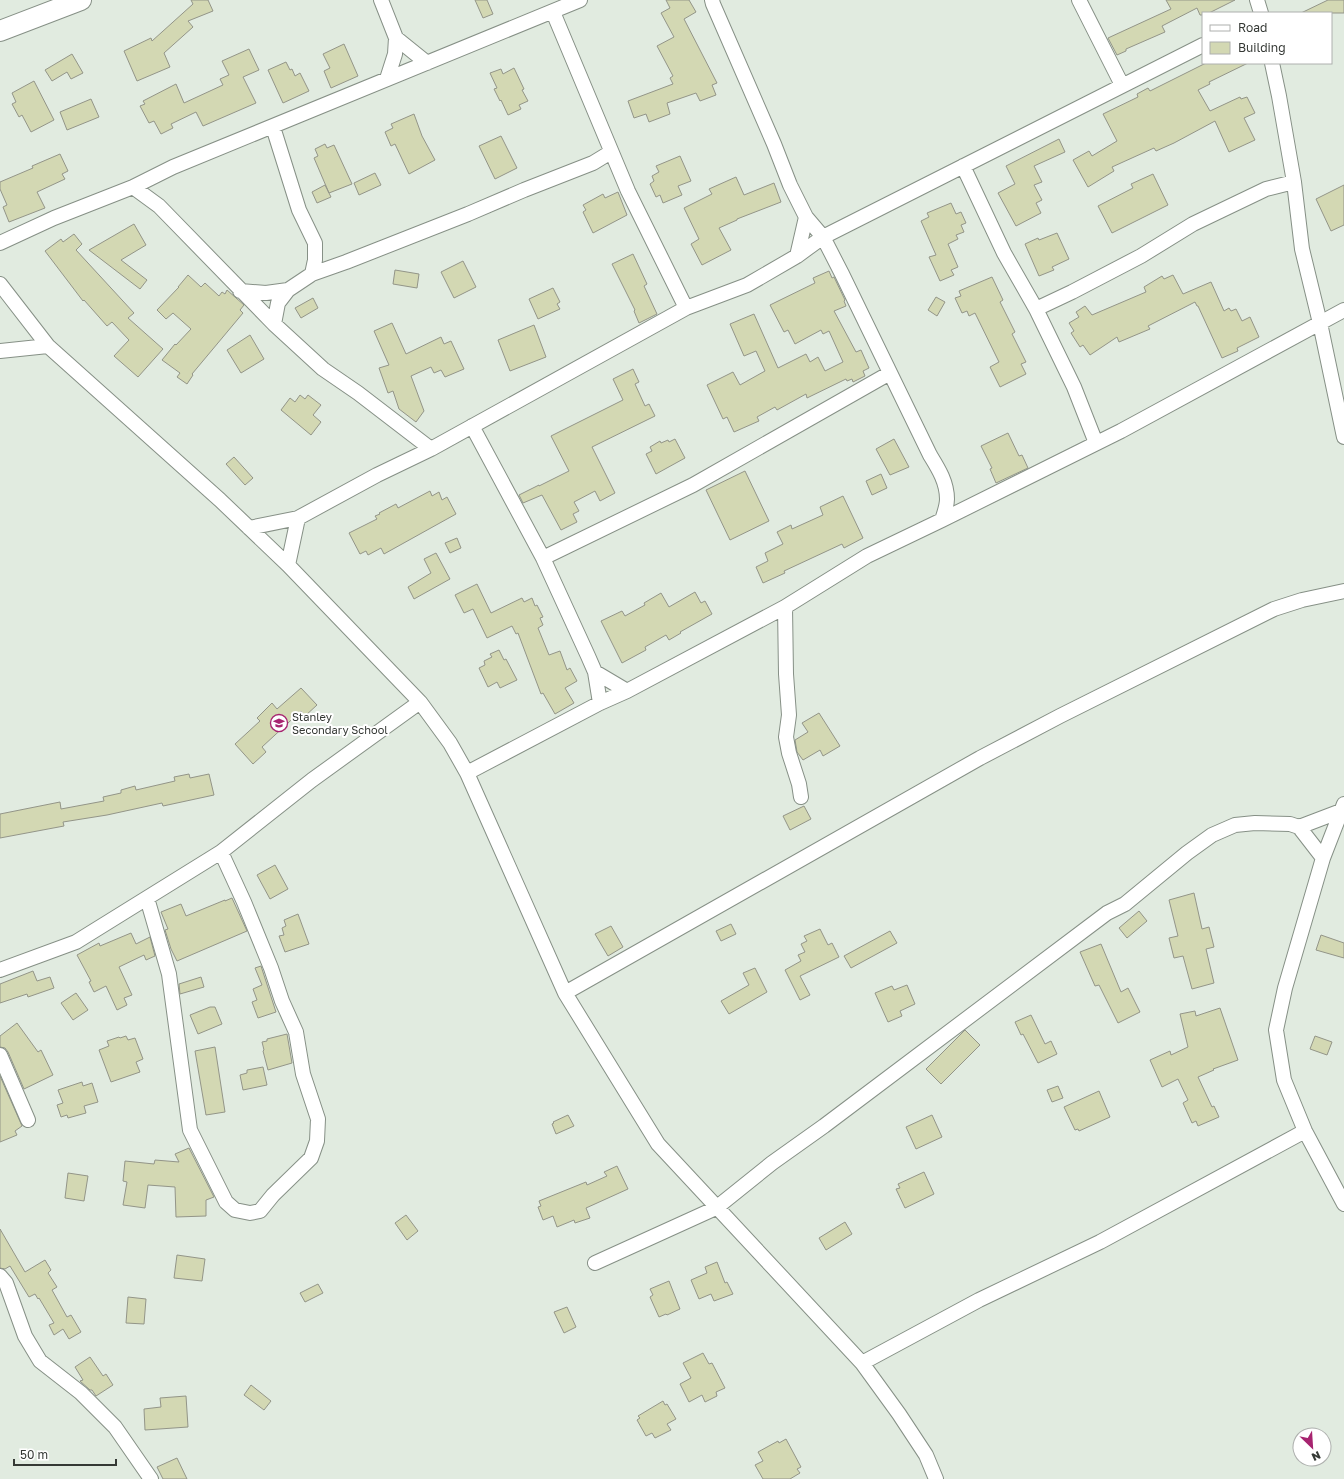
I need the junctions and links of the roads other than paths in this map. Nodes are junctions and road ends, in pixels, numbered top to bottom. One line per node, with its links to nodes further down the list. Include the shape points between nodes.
1 (81, 0): 9 (main road)
2 (381, 0): 10 (street)
3 (580, 0): 7 (street)
4 (712, 0): 21 (street)
5 (1079, 0): 15 (street)
6 (1256, 0): 8 (street)
7 (554, 12): 12 (street); 17 (street)
8 (1261, 12)
9 (0, 31)
10 (396, 38): 12 (street); 14 (street, via 395,54)
11 (1202, 45): 15 (street)
12 (427, 63): 14 (street)
13 (1272, 64): 19 (street)
14 (387, 79): 16 (street)
15 (1122, 85): 18 (street)
16 (273, 127): 20 (street, via 173,167); 25 (street, via 299,210 315,243)
17 (611, 152): 25 (street, via 593,163); 29 (street)
18 (963, 166): 22 (street); 30 (street, via 1004,253)
19 (1294, 182): 30 (street, via 1266,189 1193,224 1141,256); 32 (street, via 1302,249)
20 (133, 187): 23 (street, via 54,218); 28 (street, via 159,206)
21 (806, 217): 22 (street); 24 (street)
22 (823, 237): 24 (street); 36 (street)
23 (0, 243)
24 (797, 256): 29 (street, via 747,284)
25 (312, 274): 27 (street)
26 (0, 284): 34 (street)
27 (288, 290): 28 (street); 33 (street, via 278,303)
28 (240, 291): 33 (street)
29 (686, 308): 37 (street)
30 (1036, 309): 39 (street, via 1074,387)
31 (1344, 310): 32 (street)
32 (1320, 323): 38 (street); 39 (street)
33 (274, 324): 40 (street, via 322,369)
34 (48, 346): 35 (street); 43 (street)
35 (0, 351)
36 (890, 373): 42 (street, via 944,482 947,499); 44 (street, via 693,485)
37 (472, 426): 40 (street); 44 (street)
38 (1344, 437)
39 (1096, 443): 42 (street)
40 (431, 449): 41 (street)
41 (298, 518): 43 (street); 45 (street)
42 (942, 520): 47 (street, via 868,556)
43 (249, 528): 45 (street)
44 (542, 558): 48 (street)
45 (288, 565): 50 (street)
46 (1344, 591): 60 (street, via 1274,609 1060,716 980,758)
47 (785, 607): 49 (street); 53 (street, via 789,715 786,738)
48 (595, 672): 49 (street); 51 (street)
49 (627, 691): 51 (street)
50 (420, 702): 52 (street, via 450,743); 56 (street, via 312,780)
51 (600, 703): 52 (street)
52 (467, 773): 60 (street)
53 (801, 798)
54 (1342, 808): 55 (street); 57 (street)
55 (1299, 828): 57 (street); 65 (street, via 1290,824 1255,823 1235,825 1212,835 1125,904 1107,913 772,1163)
56 (221, 852): 58 (street); 58 (street, via 296,1032 303,1074 318,1119 317,1141 311,1158 260,1211 250,1213 235,1210 226,1202 190,1130 169,974)
57 (1323, 858): 63 (street, via 1285,988 1276,1030 1284,1080)
58 (147, 898): 59 (street, via 76,942)
59 (0, 970)
60 (565, 993): 65 (street, via 658,1144)
61 (0, 1055): 62 (street)
62 (28, 1120)
63 (1305, 1131): 64 (street); 68 (street, via 1100,1242 979,1300)
64 (1344, 1204)
65 (716, 1208): 66 (street); 68 (street)
66 (596, 1263)
67 (0, 1276): 69 (street, via 6,1283 24,1336 40,1361 81,1393 115,1427)
68 (862, 1363): 70 (street, via 926,1455)
69 (150, 1479)
70 (936, 1479)

